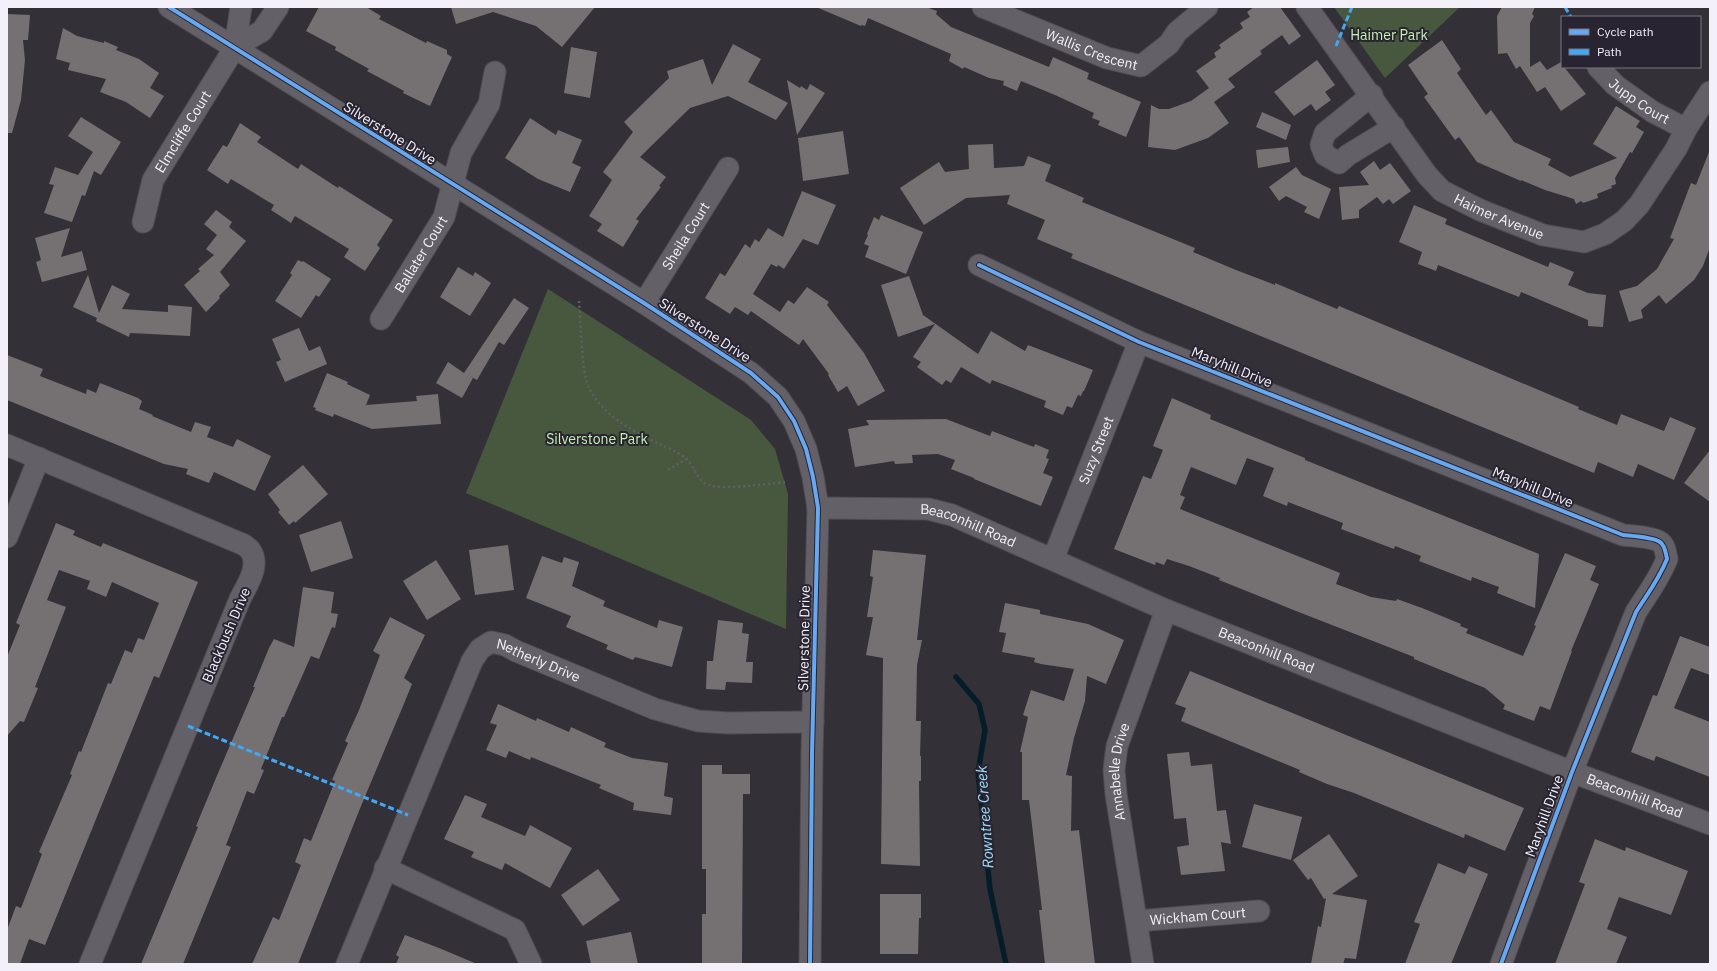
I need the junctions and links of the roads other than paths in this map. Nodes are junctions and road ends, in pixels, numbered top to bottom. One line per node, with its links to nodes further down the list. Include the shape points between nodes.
1 (169, 7): 7 (street, Silverstone Drive)
2 (241, 7): 7 (street)
3 (278, 7): 7 (street, via 262,31)
4 (983, 7): 5 (street, Wallis Crescent, via 1107,58 1141,66 1169,44 1177,32)
5 (1207, 7)
6 (1307, 7): 11 (street, Haimer Avenue)
7 (235, 47): 15 (street, Silverstone Drive); 16 (street, Elmcliffe Court, via 153,180)
8 (1599, 68): 13 (street, Jupp Court, via 1615,85 1654,112)
9 (495, 72): 15 (street, Ballater Court, via 489,104 461,152)
10 (1710, 92): 13 (street, Haimer Avenue)
11 (1372, 96): 12 (street, Haimer Avenue); 12 (street, via 1325,134 1321,145 1325,155 1339,162)
12 (1394, 127): 13 (street, Haimer Avenue, via 1427,175 1442,191 1480,210 1543,235 1584,242 1605,234 1624,221 1643,199)
13 (1686, 129)
14 (728, 168): 18 (street, Sheila Court)
15 (452, 185): 18 (street, Silverstone Drive); 19 (street, Ballater Court, via 444,217)
16 (143, 222)
17 (979, 265): 20 (street, Maryhill Drive)
18 (644, 304): 23 (street, Silverstone Drive, via 751,373 778,397 794,421 806,449)
19 (380, 318)
20 (1139, 342): 25 (street, Suzy Street); 28 (street, Maryhill Drive, via 1623,535 1660,542 1667,559 1654,587 1636,612)
21 (7, 445): 22 (street, Blackbush Drive)
22 (39, 458): 24 (street); 33 (street, Blackbush Drive, via 237,541 250,550 253,559 253,570)
23 (818, 508): 25 (street, Beaconhill Road, via 928,509 952,516); 27 (street, Silverstone Drive)
24 (7, 536)
25 (1053, 559): 26 (street, Beaconhill Road)
26 (1166, 610): 28 (street, Beaconhill Road); 32 (street, Annabelle Drive, via 1123,726 1115,762 1116,794)
27 (813, 722): 30 (street, Netherly Drive, via 698,721 655,709 516,651 505,644 491,642 480,649 472,661); 36 (street, Silverstone Drive)
28 (1572, 772): 29 (street, Beaconhill Road); 38 (street, Maryhill Drive)
29 (1710, 824)
30 (385, 868): 34 (street, Netherly Drive); 35 (street, via 515,930)
31 (1259, 911): 32 (street, Wickham Court)
32 (1137, 921): 37 (street, Annabelle Drive)
33 (90, 964)
34 (347, 964)
35 (531, 964)
36 (810, 964)
37 (1143, 964)
38 (1501, 964)

